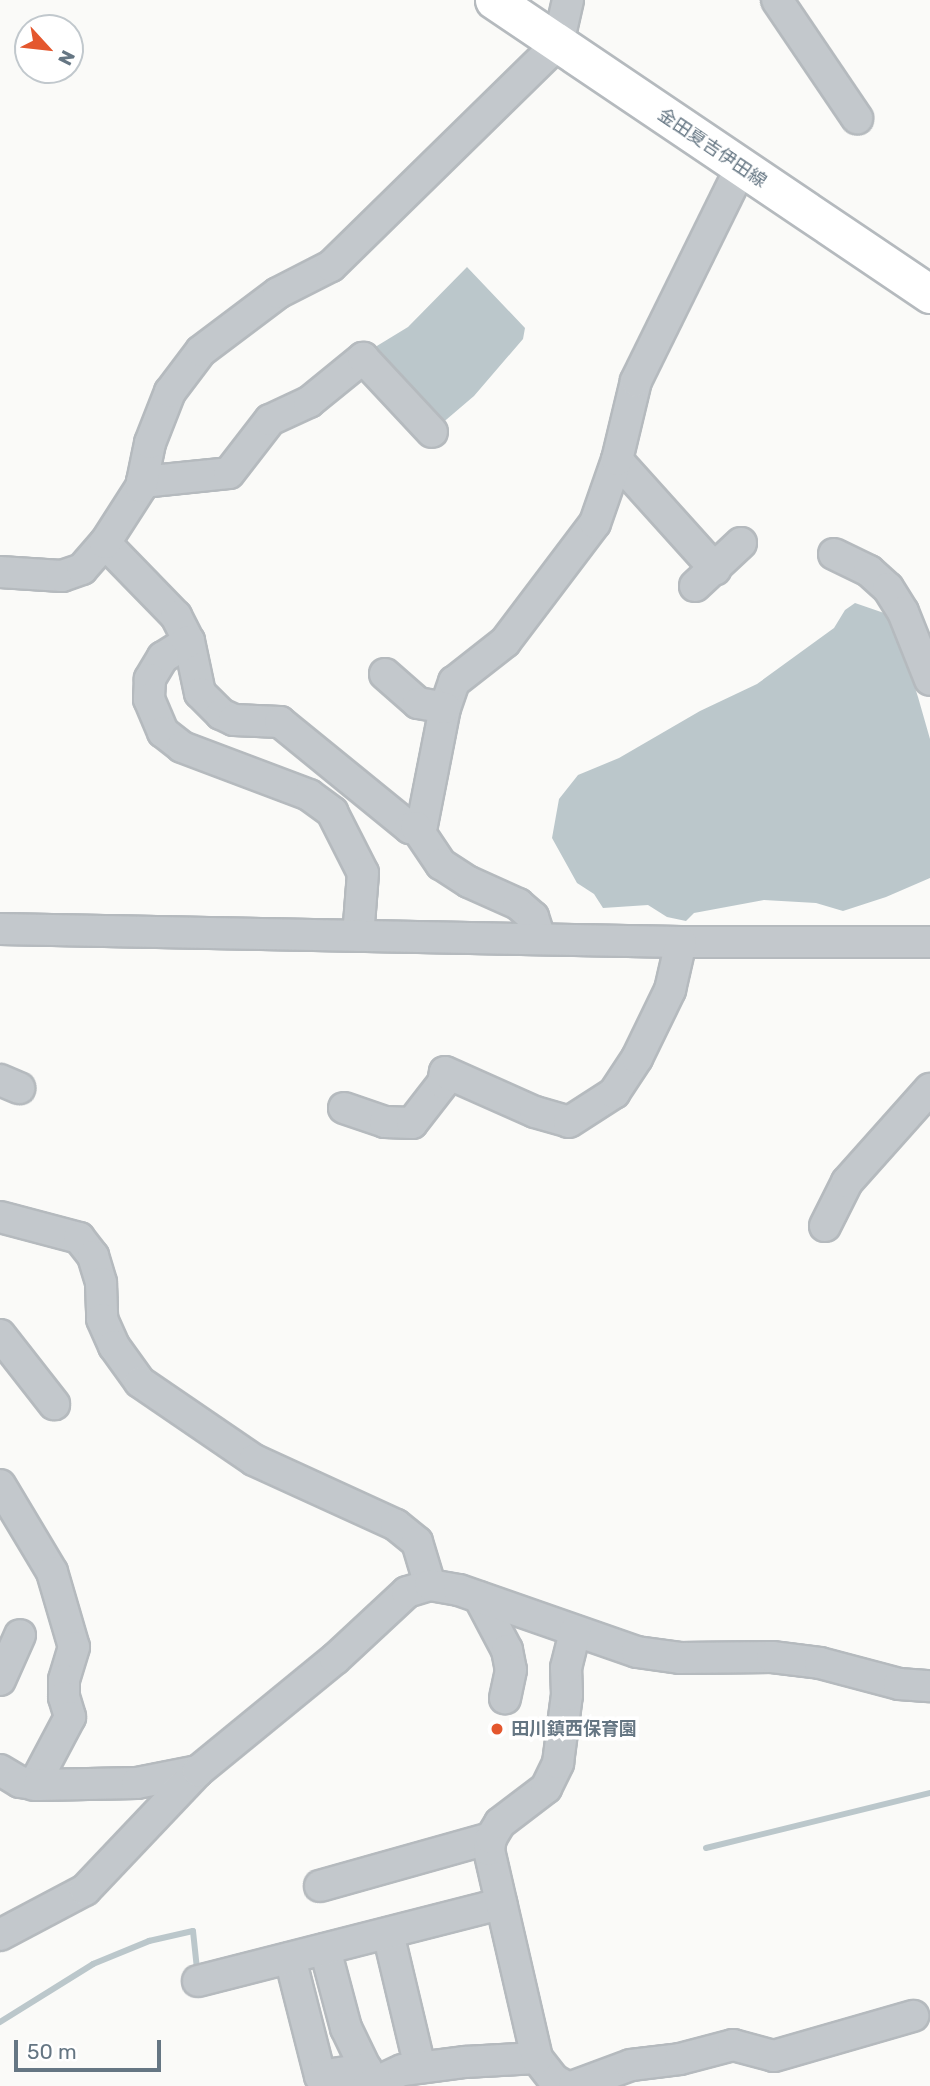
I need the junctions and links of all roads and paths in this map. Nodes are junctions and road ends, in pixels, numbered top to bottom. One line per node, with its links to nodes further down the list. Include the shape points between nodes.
1 (494, 0): 4 (main road, 金田夏吉伊田線)
2 (568, 0): 4 (street)
3 (777, 0): 5 (street)
4 (558, 44): 6 (main road, 金田夏吉伊田線); 10 (street, via 331,266 278,293 201,351 170,392 150,443)
5 (857, 118)
6 (741, 168): 7 (main road, 金田夏吉伊田線); 9 (street, via 636,381)
7 (930, 295)
8 (432, 432): 10 (street, via 363,358 309,402 270,420 229,472)
9 (617, 460): 12 (street, via 705,578); 18 (street, via 595,523 505,642 454,681)
10 (142, 482): 11 (street)
11 (105, 543): 14 (street, via 82,569 62,576); 15 (street, via 176,616)
12 (741, 543)
13 (834, 554): 17 (street, via 869,571 888,588 903,612)
14 (0, 572)
15 (189, 641): 19 (street, via 200,693 221,714 234,720 280,722 410,828); 21 (street, via 163,657 150,678 149,699 163,732 182,747 309,794 332,812 363,873)
16 (385, 674): 18 (street, via 418,703)
17 (930, 680)
18 (444, 708): 19 (street, via 422,825)
19 (416, 827): 22 (street, via 441,864 518,904 533,917)
20 (0, 929): 21 (street)
21 (358, 936): 22 (street)
22 (540, 939): 23 (street)
23 (681, 942): 24 (street); 26 (street, via 670,990 637,1058 614,1093 569,1122 445,1072 443,1083 412,1123 385,1122)
24 (930, 942)
25 (930, 1089): 28 (street, via 847,1182)
26 (344, 1108)
27 (0, 1217): 32 (street, via 79,1238 93,1256 101,1283 102,1319 114,1346 140,1382 254,1460 396,1525 416,1542)
28 (825, 1226)
29 (0, 1335): 30 (street)
30 (54, 1404)
31 (0, 1485): 39 (street, via 52,1572 74,1647 64,1680 70,1717)
32 (430, 1585): 33 (street); 38 (street, via 407,1592 335,1659)
33 (479, 1597): 34 (street); 36 (street, via 508,1650)
34 (575, 1631): 35 (street, via 637,1652 680,1658 772,1657); 40 (street, via 566,1668 558,1763 545,1788 517,1808)
35 (930, 1686)
36 (505, 1698)
37 (0, 1770): 39 (street)
38 (198, 1771): 39 (street, via 136,1783); 44 (street, via 85,1890)
39 (34, 1784)
40 (491, 1838): 41 (street); 42 (street, via 489,1850)
41 (320, 1886)
42 (501, 1904): 43 (street); 49 (street)
43 (387, 1933): 45 (street); 50 (street)
44 (0, 1935)
45 (325, 1949): 46 (street); 52 (street, via 346,2028)
46 (290, 1958): 47 (street); 52 (street, via 320,2076)
47 (198, 1981)
48 (913, 2016): 51 (street, via 774,2056 733,2045)
49 (537, 2058): 50 (street); 53 (street, via 554,2080)
50 (437, 2073): 52 (street, via 404,2070)
51 (639, 2075): 54 (street)
52 (369, 2080)
53 (565, 2086)
54 (574, 2086)

